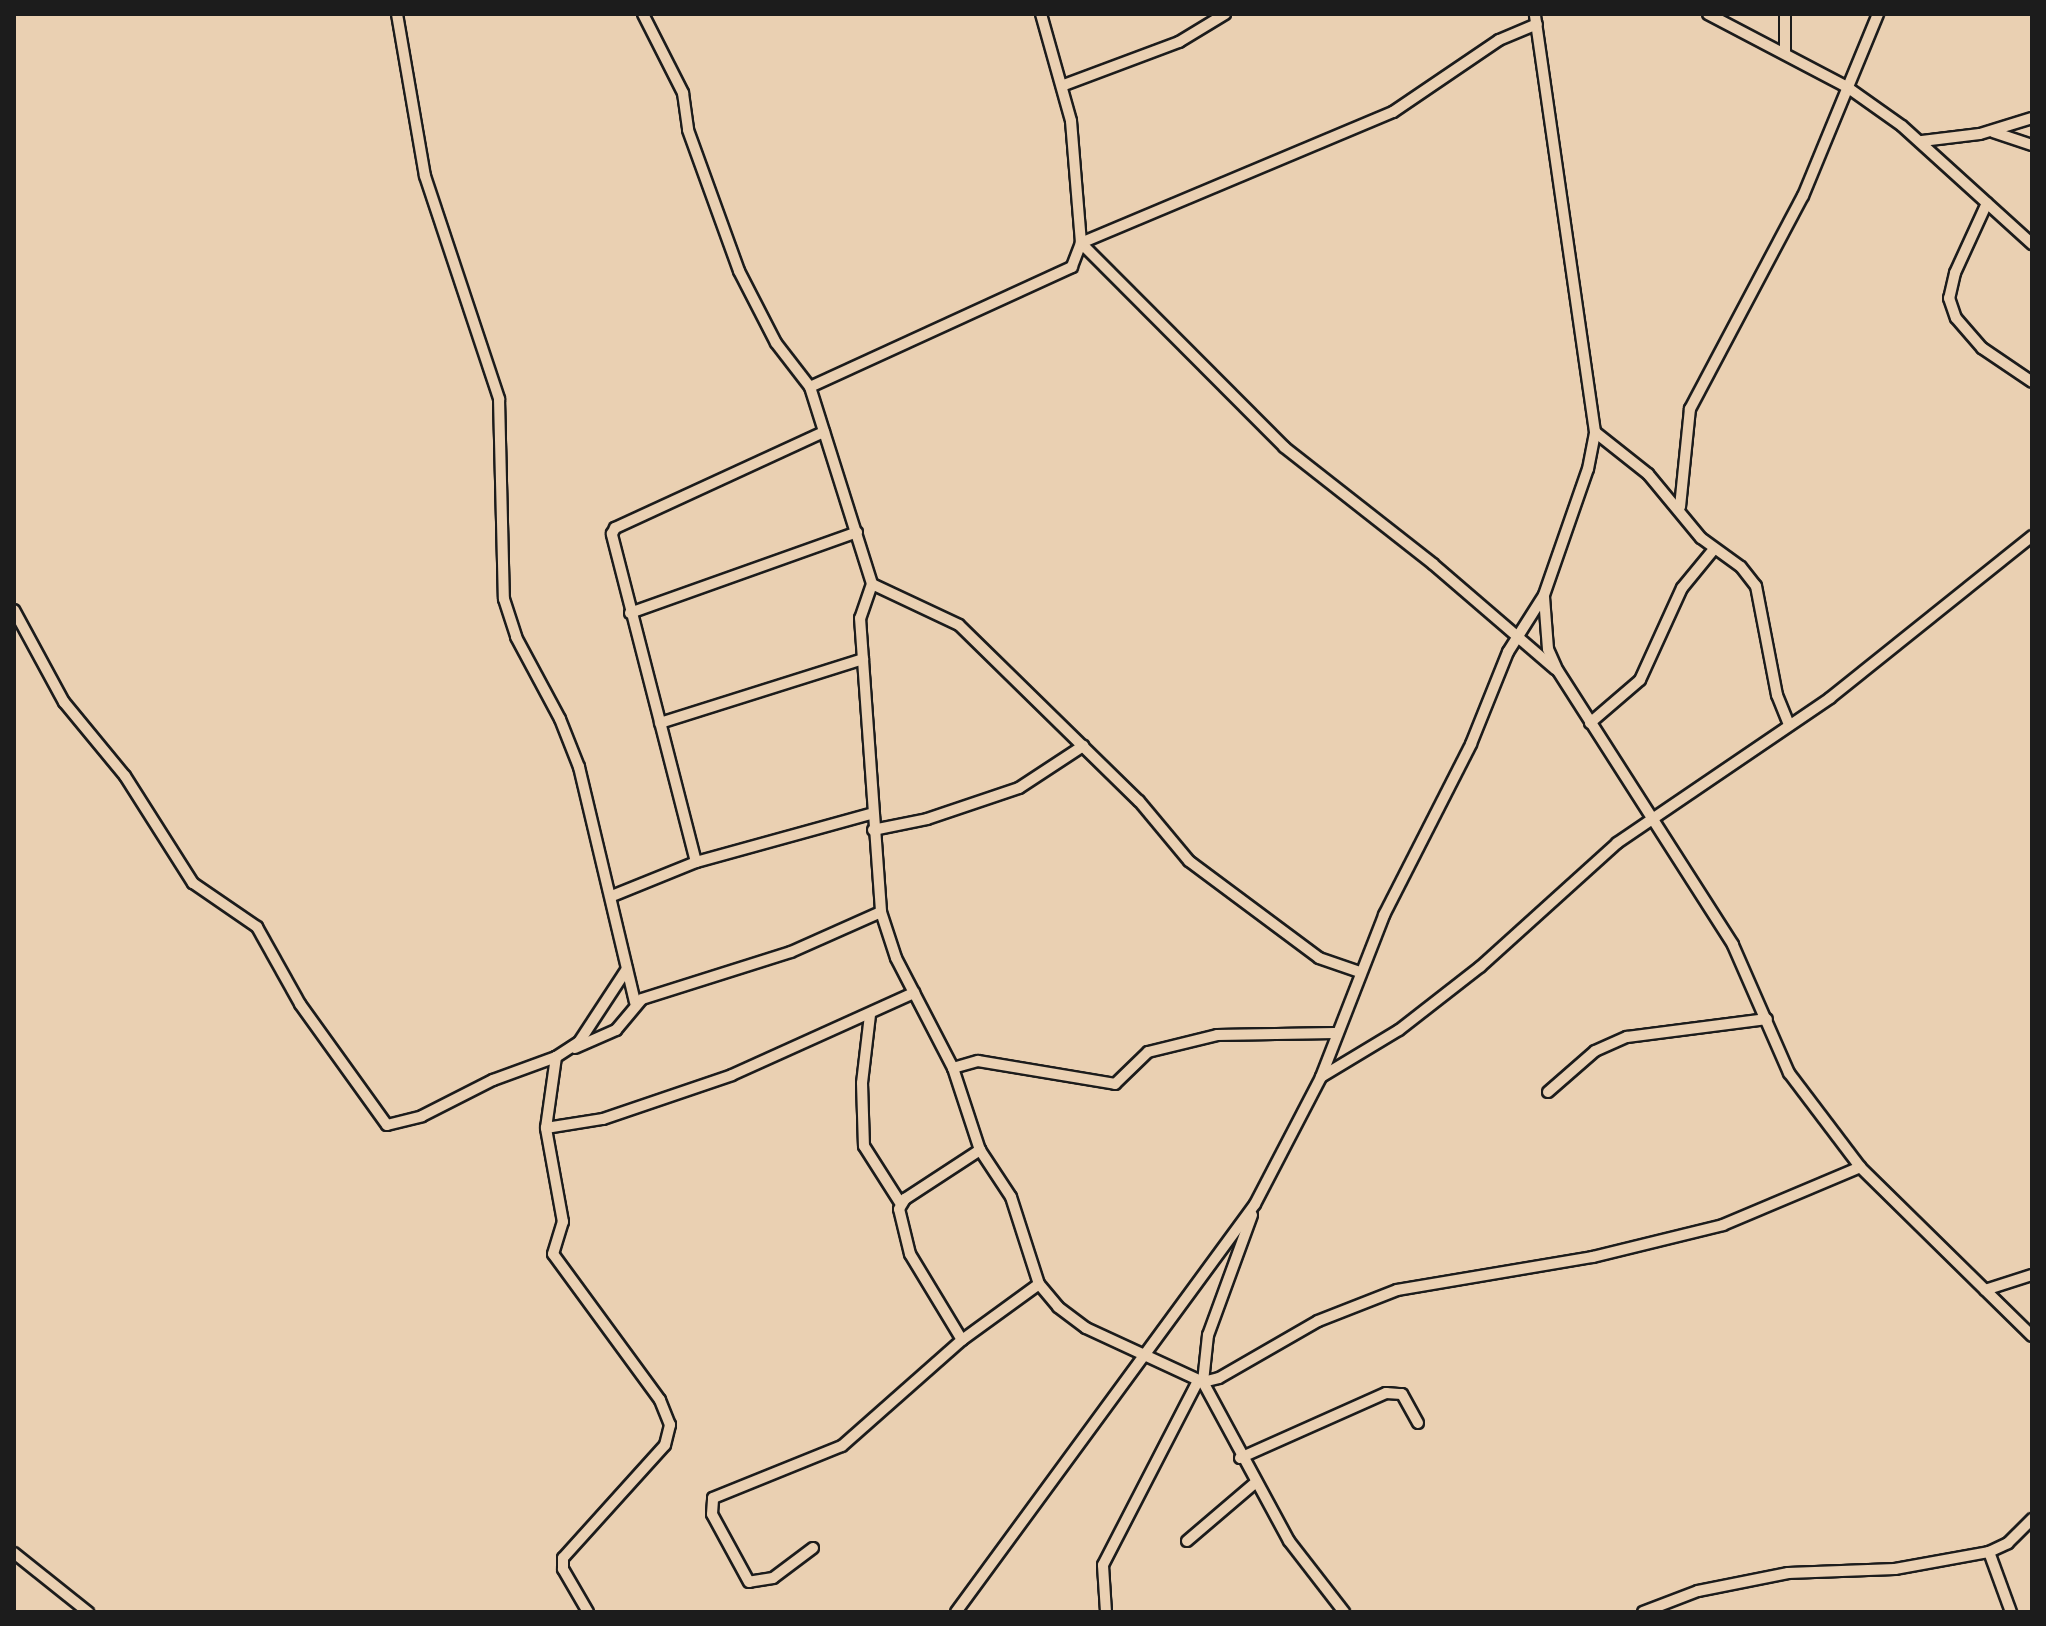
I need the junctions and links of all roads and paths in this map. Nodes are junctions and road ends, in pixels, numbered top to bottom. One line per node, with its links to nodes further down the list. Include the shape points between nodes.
1 (397, 14): 42 (street, via 425,176 499,399 504,599 516,637 579,767)
2 (643, 14): 20 (street, via 683,93 688,130 739,271 776,343)
3 (1041, 14): 10 (street)
4 (1225, 14): 10 (street, via 1179,42)
5 (1708, 14): 9 (street)
6 (1785, 14): 9 (street)
7 (1878, 14): 11 (street)
8 (1536, 19): 17 (street, via 1393,112); 22 (street)
9 (1785, 53): 11 (street)
10 (1064, 85): 17 (street)
11 (1847, 87): 14 (street); 23 (street, via 1803,196 1690,409)
12 (2032, 118): 13 (street)
13 (1991, 131): 14 (street); 15 (street)
14 (1922, 141): 16 (street)
15 (2032, 145)
16 (1987, 203): 18 (street); 19 (street, via 1949,298 1956,318 1982,348)
17 (1081, 243): 20 (street, via 1072,267 1036,287); 31 (street, via 1284,447 1433,564)
18 (2032, 244)
19 (2032, 382)
20 (810, 387): 21 (street)
21 (824, 432): 24 (street); 30 (street, via 615,528 613,540)
22 (1595, 432): 23 (street); 28 (street)
23 (1680, 507): 26 (street)
24 (857, 532): 27 (street); 30 (street)
25 (2032, 536): 36 (street, via 1870,668)
26 (1714, 549): 35 (street, via 1682,588 1640,680); 36 (street, via 1741,567 1762,597 1777,695)
27 (872, 584): 32 (street, via 860,618); 37 (street, via 959,625)
28 (1544, 595): 31 (street); 33 (street, via 1548,649)
29 (14, 610): 52 (street, via 64,702 125,776 193,883 257,927 300,1004 387,1125 422,1116 493,1080)
30 (630, 613): 34 (street)
31 (1517, 640): 33 (street); 45 (street)
32 (863, 659): 34 (street); 38 (street)
33 (1558, 671): 35 (street)
34 (660, 723): 41 (street)
35 (1590, 723): 39 (street)
36 (1789, 724): 39 (street)
37 (1083, 746): 40 (street, via 1019,788 927,819); 45 (street, via 1189,861 1319,958)
38 (870, 814): 40 (street); 41 (street)
39 (1649, 820): 49 (street, via 1733,945); 54 (street, via 1480,967 1371,1050)
40 (873, 830): 43 (street)
41 (696, 862): 42 (street)
42 (612, 896): 44 (street)
43 (881, 912): 46 (street); 47 (street, via 791,952)
44 (627, 969): 47 (street); 51 (street)
45 (1360, 972): 50 (street)
46 (914, 993): 48 (street); 53 (street)
47 (635, 1002): 51 (street, via 616,1030)
48 (870, 1015): 56 (street, via 732,1075 620,1114); 59 (street, via 862,1083 864,1146)
49 (1767, 1019): 55 (street, via 1627,1037 1595,1051); 58 (street, via 1789,1073)
50 (1335, 1033): 53 (street, via 1217,1035 1148,1052 1115,1084 978,1061); 54 (street)
51 (570, 1050): 52 (street)
52 (556, 1057): 56 (street)
53 (953, 1068): 57 (street)
54 (1321, 1077): 60 (street)
55 (1548, 1092)
56 (546, 1128): 77 (street, via 563,1222 553,1254 660,1400 670,1425 665,1445 563,1558 563,1569)
57 (980, 1150): 59 (street); 62 (street, via 1011,1197)
58 (1860, 1167): 63 (street); 67 (street, via 1723,1225 1593,1257 1397,1290 1318,1321 1219,1378)
59 (901, 1204): 65 (street, via 910,1254)
60 (1255, 1204): 66 (street); 67 (street, via 1208,1335)
61 (2032, 1275): 63 (street)
62 (1039, 1284): 65 (street); 66 (street, via 1066,1314)
63 (1985, 1290): 64 (street)
64 (2032, 1336)
65 (962, 1340): 73 (street, via 842,1446 713,1498 712,1514 749,1582 773,1578)
66 (1141, 1355): 67 (street); 78 (street)
67 (1200, 1381): 69 (street); 79 (street, via 1103,1565)
68 (1418, 1423): 69 (street, via 1402,1394 1386,1393)
69 (1240, 1458): 70 (street)
70 (1255, 1483): 72 (street); 80 (street, via 1289,1541)
71 (2032, 1519): 74 (street, via 2008,1543)
72 (1187, 1541)
73 (813, 1548)
74 (1989, 1552): 81 (street, via 1895,1569 1788,1573 1698,1591); 82 (street)
75 (14, 1553): 76 (street)
76 (88, 1612)
77 (588, 1612)
78 (956, 1612)
79 (1106, 1612)
80 (1344, 1612)
81 (1643, 1612)
82 (2011, 1612)

